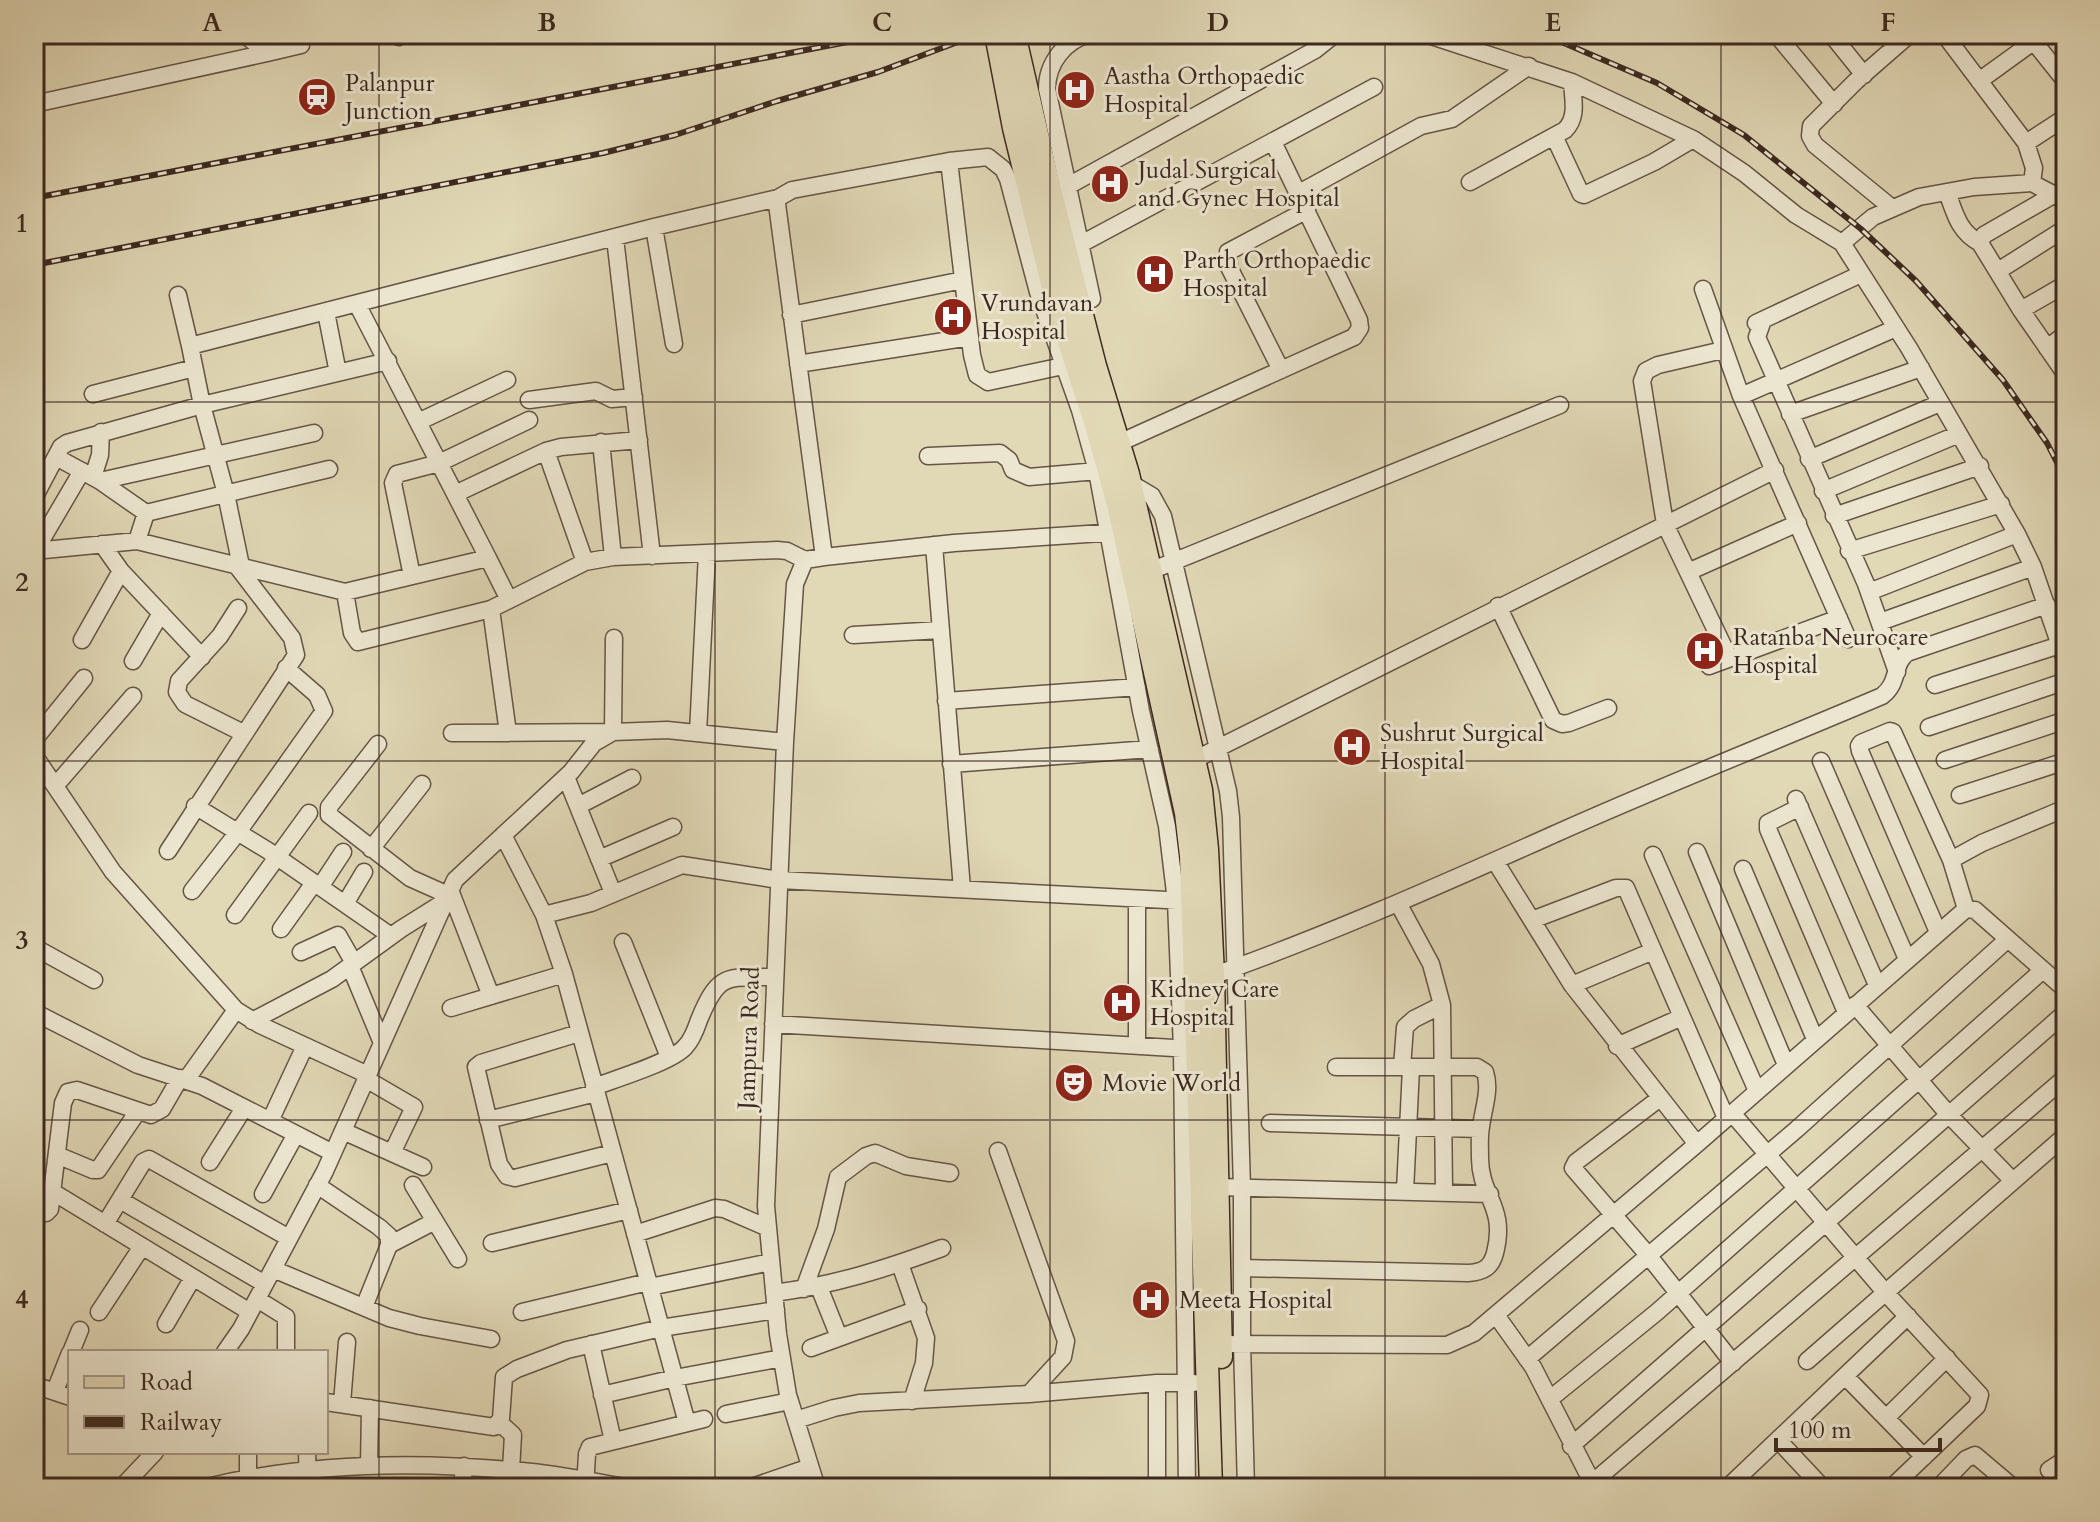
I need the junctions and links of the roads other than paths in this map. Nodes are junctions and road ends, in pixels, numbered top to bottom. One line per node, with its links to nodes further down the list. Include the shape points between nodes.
1 (244, 34): 14 (street)
2 (996, 34): 65 (main road, via 1058,308)
3 (1014, 34): 65 (main road, via 1048,182)
4 (1090, 34): 31 (street, via 1067,45 1047,76)
5 (1335, 34): 31 (street, via 1315,50)
6 (1425, 34): 15 (street)
7 (1776, 34): 22 (street)
8 (1831, 34): 16 (street)
9 (1910, 34): 12 (street)
10 (1951, 36): 17 (street)
11 (2039, 38): 17 (street); 19 (street)
12 (1890, 40): 16 (street)
13 (301, 44): 14 (street)
14 (267, 53): 21 (street)
15 (1529, 66): 18 (street); 33 (street, via 1452,119 1421,126)
16 (1864, 75): 22 (street)
17 (1979, 81): 27 (street)
18 (1572, 82): 24 (street, via 1572,123); 25 (street)
19 (2066, 82)
20 (1374, 87): 26 (street)
21 (34, 104)
22 (1834, 104): 36 (street, via 1811,126 1812,141)
23 (2066, 117): 27 (street)
24 (1554, 136): 25 (street, via 1584,195); 29 (street)
25 (1693, 139): 41 (street)
26 (1273, 142): 33 (street); 43 (street)
27 (2026, 143): 30 (street, via 2034,168)
28 (949, 161): 34 (street, via 792,190); 46 (street); 65 (street, via 988,157 1003,169 1038,292)
29 (1470, 182)
30 (2032, 183): 32 (street); 35 (street)
31 (1068, 186): 43 (street)
32 (1947, 192): 36 (street); 42 (street, via 1959,225)
33 (1299, 193): 37 (street)
34 (778, 198): 38 (street); 54 (street)
35 (2060, 198): 42 (street, via 1984,235)
36 (1892, 208): 41 (street)
37 (1307, 210): 67 (street, via 1228,252 1229,267); 67 (street, via 1360,328 1354,337)
38 (654, 227): 40 (street); 58 (street)
39 (2066, 228): 44 (street)
40 (615, 238): 51 (street); 74 (street)
41 (1842, 243): 45 (street)
42 (1980, 243): 44 (street)
43 (1081, 244): 50 (street)
44 (1998, 271): 52 (street)
45 (1861, 274): 55 (street); 71 (street, via 1759,322 1757,337)
46 (963, 280): 54 (street); 57 (street)
47 (2066, 284): 52 (street)
48 (1703, 289): 61 (street)
49 (178, 295): 59 (street)
50 (1092, 299)
51 (357, 304): 53 (street); 62 (street)
52 (2021, 310): 60 (street)
53 (326, 312): 59 (street); 68 (street)
54 (791, 315): 63 (street)
55 (1896, 328): 66 (street); 71 (street)
56 (2066, 334): 60 (street)
57 (970, 337): 63 (street); 65 (street, via 977,375 988,382)
58 (674, 344)
59 (190, 346): 64 (street)
60 (2047, 348): 69 (street)
61 (1723, 350): 73 (street); 108 (street, via 1658,365 1643,375)
62 (388, 361): 68 (street); 81 (street)
63 (798, 364): 119 (street)
64 (194, 368): 72 (street); 77 (street)
65 (1079, 368): 87 (main road); 97 (street, via 1080,410); 109 (main road)
66 (1921, 368): 76 (street); 79 (street)
67 (1281, 370): 87 (street)
68 (338, 373): 77 (street)
69 (2066, 375)
70 (507, 380): 81 (street)
71 (1777, 380): 73 (street); 79 (street)
72 (93, 394)
73 (1741, 396): 96 (street)
74 (634, 397): 75 (street, via 612,399 596,391); 85 (street)
75 (529, 400)
76 (1940, 403): 84 (street); 92 (street)
77 (202, 405): 82 (street); 89 (street)
78 (1560, 405): 122 (street)
79 (1790, 414): 92 (street)
80 (529, 420): 93 (street)
81 (418, 422): 93 (street)
82 (101, 432): 91 (street, via 67,443); 98 (street)
83 (314, 433): 89 (street)
84 (1959, 434): 94 (street); 100 (street)
85 (639, 440): 86 (street); 117 (street)
86 (601, 442): 88 (street); 118 (street)
87 (1119, 443): 99 (main road)
88 (546, 451): 102 (street); 123 (street)
89 (215, 455): 98 (street); 101 (street)
90 (928, 456): 97 (street, via 1000,453 1013,470 1029,477)
91 (56, 457): 98 (street); 103 (street)
92 (1809, 459): 100 (street)
93 (439, 463): 102 (street); 129 (street, via 394,478)
94 (1980, 466): 104 (street); 106 (street)
95 (329, 469): 101 (street)
96 (1775, 470): 107 (street); 108 (street)
97 (1097, 471): 109 (street)
98 (92, 477): 105 (street); 114 (street)
99 (1130, 483): 109 (main road); 122 (street, via 1157,503)
100 (1823, 491): 106 (street)
101 (226, 494): 105 (street); 124 (street)
102 (455, 494): 120 (street)
103 (34, 498)
104 (2001, 504): 110 (street); 115 (street)
105 (146, 513): 111 (street)
106 (1834, 516): 115 (street)
107 (1798, 523): 127 (street); 138 (street)
108 (1665, 524): 127 (street); 134 (street)
109 (1124, 531): 113 (street); 128 (main road); 156 (street)
110 (2017, 534): 125 (street); 131 (street)
111 (137, 541): 112 (street); 124 (street)
112 (102, 544): 114 (street); 126 (street)
113 (934, 545): 119 (street); 140 (street)
114 (34, 551)
115 (1849, 551): 131 (street)
116 (707, 553): 117 (street); 121 (street, via 777,550); 166 (street)
117 (652, 556): 118 (street)
118 (613, 557): 123 (street)
119 (824, 557): 121 (street)
120 (488, 558): 129 (street); 132 (street)
121 (805, 560): 168 (street, Jampura Road, via 795,584)
122 (1175, 561): 128 (street); 171 (street)
123 (585, 562): 132 (street)
124 (239, 565): 130 (street); 151 (street, via 292,638 296,655)
125 (2033, 567): 133 (street); 139 (street)
126 (121, 571): 137 (street); 144 (street)
127 (1688, 572): 147 (street)
128 (1142, 574): 177 (main road)
129 (412, 576): 130 (street)
130 (345, 592): 136 (street, via 358,642)
131 (1869, 592): 139 (street)
132 (509, 600): 136 (street)
133 (2047, 605): 145 (street); 152 (street, via 1907,653)
134 (1498, 606): 159 (street, via 1553,720 1569,723); 171 (street)
135 (238, 608): 146 (street)
136 (491, 609): 165 (street)
137 (161, 613): 146 (street); 148 (street)
138 (1839, 618): 143 (street); 147 (street)
139 (1880, 622): 152 (street)
140 (941, 630): 141 (street); 158 (street)
141 (853, 635)
142 (614, 638): 162 (street)
143 (1848, 639)
144 (82, 640)
145 (2060, 645): 149 (street); 155 (street)
146 (202, 657): 163 (street, via 179,681 179,698)
147 (1729, 658): 150 (street)
148 (133, 661)
149 (2066, 663)
150 (1709, 666)
151 (286, 668): 163 (street); 188 (street, via 317,695 324,711)
152 (1897, 672): 199 (street, via 1893,686 1882,696)
153 (84, 678): 167 (street)
154 (2066, 681): 161 (street)
155 (1935, 685)
156 (1137, 687): 158 (street); 170 (street)
157 (133, 696): 181 (street)
158 (946, 701): 176 (street)
159 (1608, 708)
160 (2066, 720): 173 (street)
161 (1929, 727)
162 (613, 732): 165 (street); 166 (street); 178 (street, via 594,743)
163 (243, 733): 183 (street)
164 (452, 733): 165 (street)
165 (508, 733)
166 (698, 733): 168 (street)
167 (34, 740)
168 (785, 742): 203 (street, Jampura Road)
169 (378, 744): 190 (street, via 328,811)
170 (1150, 749): 176 (street); 210 (street)
171 (1218, 750): 177 (street); 202 (street, via 1231,817)
172 (34, 755): 181 (street)
173 (1945, 760)
174 (1821, 761): 225 (street)
175 (2066, 761): 182 (street)
176 (951, 764): 205 (street)
177 (1186, 764): 191 (main road, via 1201,790); 210 (main road)
178 (566, 777): 184 (street); 189 (street)
179 (632, 778): 184 (street)
180 (422, 784): 190 (street)
181 (56, 785): 240 (street, via 113,872)
182 (1960, 795)
183 (195, 806): 188 (street); 192 (street)
184 (578, 806): 197 (street)
185 (2066, 808): 198 (street)
186 (309, 813): 196 (street)
187 (673, 827): 197 (street)
188 (238, 832): 196 (street); 206 (street)
189 (503, 835): 208 (street, via 455,880); 215 (street)
190 (371, 849): 208 (street, via 410,878)
191 (1207, 849): 202 (street); 231 (main road)
192 (168, 851)
193 (343, 852): 204 (street)
194 (1697, 852): 255 (street)
195 (1653, 855): 264 (street)
196 (278, 858): 204 (street); 214 (street)
197 (599, 859): 207 (street)
198 (1951, 860): 213 (street); 218 (street, via 1893,732 1860,744)
199 (1495, 861): 211 (street); 216 (street)
200 (1743, 869): 247 (street)
201 (364, 872): 212 (street)
202 (1233, 877): 227 (street)
203 (779, 880): 205 (street); 207 (street, via 682,865); 230 (street, Jampura Road)
204 (317, 885): 212 (street); 217 (street)
205 (962, 889): 209 (street)
206 (192, 891)
207 (613, 893): 215 (street)
208 (447, 896): 219 (street); 236 (street); 248 (street)
209 (1137, 899): 210 (street); 250 (street)
210 (1184, 901): 231 (main road); 253 (street)
211 (1398, 903): 227 (street); 237 (street, via 1431,964)
212 (345, 904): 219 (street)
213 (1966, 909): 218 (street); 220 (street, via 1975,910)
214 (235, 915)
215 (544, 915): 229 (street)
216 (1532, 920): 223 (street, via 1624,887); 233 (street)
217 (281, 929)
218 (1938, 932): 225 (street)
219 (391, 936): 226 (street)
220 (2008, 939): 228 (street); 252 (street)
221 (623, 942): 254 (street)
222 (34, 947): 232 (street)
223 (1653, 951): 233 (street); 243 (street)
224 (301, 952): 226 (street, via 337,935)
225 (1907, 959): 234 (street)
226 (352, 964): 244 (street); 248 (street)
227 (1236, 967): 231 (street); 294 (street)
228 (2043, 970): 235 (street); 262 (street)
229 (564, 974): 236 (street); 246 (street)
230 (775, 977): 245 (street, Jampura Road); 254 (street, via 719,983 689,1042)
231 (1204, 978): 253 (main road); 293 (main road)
232 (94, 980)
233 (1572, 985): 251 (street)
234 (1877, 985): 239 (street); 239 (street, via 1798,802 1772,819 1768,829)
235 (2066, 990)
236 (491, 996): 238 (street)
237 (1442, 1005): 257 (street, via 1405,1027); 258 (street)
238 (451, 1008)
239 (1850, 1008): 247 (street); 252 (street)
240 (236, 1010): 244 (street); 261 (street)
241 (34, 1012): 261 (street, via 138,1065)
242 (2066, 1012): 268 (street)
243 (1682, 1017): 251 (street); 269 (street)
244 (252, 1021): 249 (street)
245 (773, 1024): 250 (street); 308 (street, Jampura Road)
246 (579, 1033): 263 (street); 270 (street, via 478,1064 475,1070)
247 (1815, 1039): 255 (street)
248 (382, 1043): 259 (street)
249 (305, 1046): 259 (street); 271 (street)
250 (1137, 1046): 253 (street)
251 (1617, 1046): 265 (street)
252 (1890, 1046): 262 (street); 285 (street)
253 (1189, 1049): 344 (main road); 358 (street)
254 (669, 1057): 263 (street)
255 (1786, 1065): 264 (street)
256 (1336, 1067): 257 (street)
257 (1407, 1068): 258 (street); 273 (street)
258 (1444, 1068): 274 (street); 275 (street, via 1477,1067 1485,1072)
259 (367, 1077): 276 (street); 283 (street, via 414,1107)
260 (2066, 1077): 281 (street)
261 (183, 1079): 266 (street); 267 (street, via 159,1112)
262 (1920, 1080): 268 (street); 295 (street)
263 (595, 1090): 270 (street); 284 (street)
264 (1757, 1091): 269 (street)
265 (1660, 1098): 279 (street); 304 (street, via 1573,1165)
266 (244, 1108): 271 (street); 287 (street)
267 (138, 1111): 286 (street, via 98,1170); 286 (street, via 77,1090 68,1092)
268 (1949, 1115): 281 (street); 306 (street)
269 (1729, 1116): 279 (street); 285 (street)
270 (488, 1120): 284 (street, via 499,1164 510,1178)
271 (270, 1121): 277 (street)
272 (1270, 1123): 273 (street)
273 (1408, 1126): 274 (street); 296 (street)
274 (1444, 1126): 275 (street); 298 (street)
275 (1480, 1129): 300 (street, via 1481,1172)
276 (343, 1131): 282 (street); 283 (street)
277 (296, 1134): 282 (street); 299 (street)
278 (2066, 1135): 290 (street)
279 (1697, 1144): 304 (street)
280 (998, 1151): 361 (street, via 1066,1341 1063,1357)
281 (1982, 1151): 290 (street); 316 (street)
282 (333, 1153): 291 (street)
283 (392, 1153): 288 (street)
284 (612, 1153): 302 (street)
285 (1767, 1154): 295 (street); 315 (street)
286 (57, 1155): 297 (street)
287 (210, 1162)
288 (423, 1167)
289 (950, 1173): 324 (street, via 906,1166 875,1153 844,1172 835,1185)
290 (2013, 1181): 326 (street)
291 (317, 1185): 310 (street); 312 (street, via 385,1232)
292 (413, 1185): 305 (street)
293 (1218, 1187): 294 (street); 344 (main road)
294 (1242, 1188): 296 (street); 320 (street)
295 (1797, 1189): 306 (street); 325 (street)
296 (1405, 1191): 298 (street)
297 (53, 1192): 303 (street, via 50,1209); 307 (street)
298 (1444, 1192): 300 (street)
299 (263, 1194)
300 (1490, 1194): 320 (street, via 1499,1237 1490,1265 1478,1272)
301 (120, 1200): 307 (street); 310 (street, via 143,1162 153,1160); 321 (street)
302 (629, 1210): 309 (street); 311 (street)
303 (34, 1212)
304 (1612, 1216): 315 (street); 334 (street)
305 (435, 1221): 312 (street); 317 (street)
306 (1827, 1222): 316 (street); 338 (street)
307 (105, 1224): 313 (street)
308 (768, 1228): 309 (street, via 715,1208); 318 (street, Jampura Road)
309 (635, 1234): 323 (street)
310 (289, 1238): 321 (street)
311 (492, 1243)
312 (389, 1245): 329 (street)
313 (141, 1248): 322 (street); 332 (street)
314 (942, 1248): 319 (street)
315 (1648, 1255): 325 (street); 351 (street)
316 (1857, 1258): 326 (street); 354 (street)
317 (458, 1259)
318 (771, 1262): 323 (street); 327 (street, Jampura Road)
319 (900, 1264): 324 (street); 330 (street)
320 (1242, 1268): 344 (street)
321 (269, 1276): 328 (street); 329 (street)
322 (192, 1279): 328 (street); 336 (street)
323 (649, 1285): 333 (street); 337 (street)
324 (811, 1288): 327 (street); 340 (street)
325 (1679, 1292): 338 (street); 363 (street)
326 (1885, 1292): 335 (street); 352 (street)
327 (774, 1293): 331 (street, Jampura Road)
328 (253, 1306): 347 (street); 348 (street, via 286,1317)
329 (364, 1307): 341 (street, via 405,1323)
330 (918, 1309): 340 (street); 365 (street, via 927,1351)
331 (776, 1310): 337 (street); 349 (street, Jampura Road)
332 (99, 1312)
333 (522, 1312)
334 (1496, 1315): 344 (street, via 1447,1345); 351 (street)
335 (1908, 1316): 350 (street); 355 (street)
336 (166, 1324)
337 (661, 1328): 343 (street); 356 (street)
338 (1707, 1329): 354 (street); 374 (street)
339 (80, 1330): 346 (street)
340 (839, 1337): 345 (street)
341 (491, 1339)
342 (347, 1342): 366 (street)
343 (591, 1344): 362 (street); 371 (street, via 554,1353 508,1374 502,1381)
344 (1223, 1344): 358 (main road); 398 (main road); 399 (street)
345 (811, 1348)
346 (71, 1350)
347 (226, 1350)
348 (286, 1350)
349 (782, 1358): 356 (street); 364 (street, Jampura Road)
350 (1947, 1358): 369 (street); 378 (street, via 1976,1389 1980,1401)
351 (1527, 1359): 363 (street)
352 (1807, 1361)
353 (68, 1363): 360 (street)
354 (1733, 1363): 388 (street)
355 (1845, 1376): 369 (street); 372 (street)
356 (675, 1378): 362 (street); 373 (street, via 696,1421)
357 (1157, 1383): 358 (street); 361 (street); 395 (street)
358 (1196, 1383): 396 (street); 397 (main road)
359 (34, 1385): 360 (street)
360 (62, 1394)
361 (1029, 1394): 365 (street)
362 (602, 1395): 373 (street)
363 (1550, 1399): 374 (street)
364 (790, 1401): 368 (street); 370 (street, Jampura Road)
365 (912, 1401): 370 (street, via 859,1403)
366 (334, 1403): 367 (street)
367 (370, 1408): 371 (street, via 488,1427); 380 (street)
368 (726, 1414)
369 (1886, 1418): 378 (street)
370 (796, 1420): 382 (street, Jampura Road)
371 (500, 1423): 384 (street, via 514,1438)
372 (1778, 1440): 400 (street); 401 (street)
373 (613, 1441): 387 (street, via 590,1447)
374 (1571, 1446): 388 (street)
375 (153, 1454): 389 (street)
376 (248, 1454): 385 (street)
377 (307, 1454): 386 (street)
378 (1924, 1457): 402 (street)
379 (2066, 1459): 383 (street)
380 (369, 1466): 381 (street); 386 (street)
381 (464, 1466): 384 (street); 391 (street)
382 (810, 1467): 393 (street); 394 (street, Jampura Road)
383 (2049, 1470)
384 (520, 1476): 387 (street)
385 (248, 1479): 386 (street); 390 (street)
386 (308, 1480)
387 (585, 1484): 392 (street)
388 (1593, 1485)
389 (121, 1488)
390 (204, 1488)
391 (462, 1488)
392 (631, 1488)
393 (749, 1488)
394 (817, 1488)
395 (1157, 1488)
396 (1187, 1488)
397 (1211, 1488)
398 (1224, 1488)
399 (1246, 1488)
400 (1727, 1488)
401 (1823, 1488)
402 (1891, 1488)
403 (1938, 1488): 404 (street, via 1975,1455)
404 (2014, 1488)

